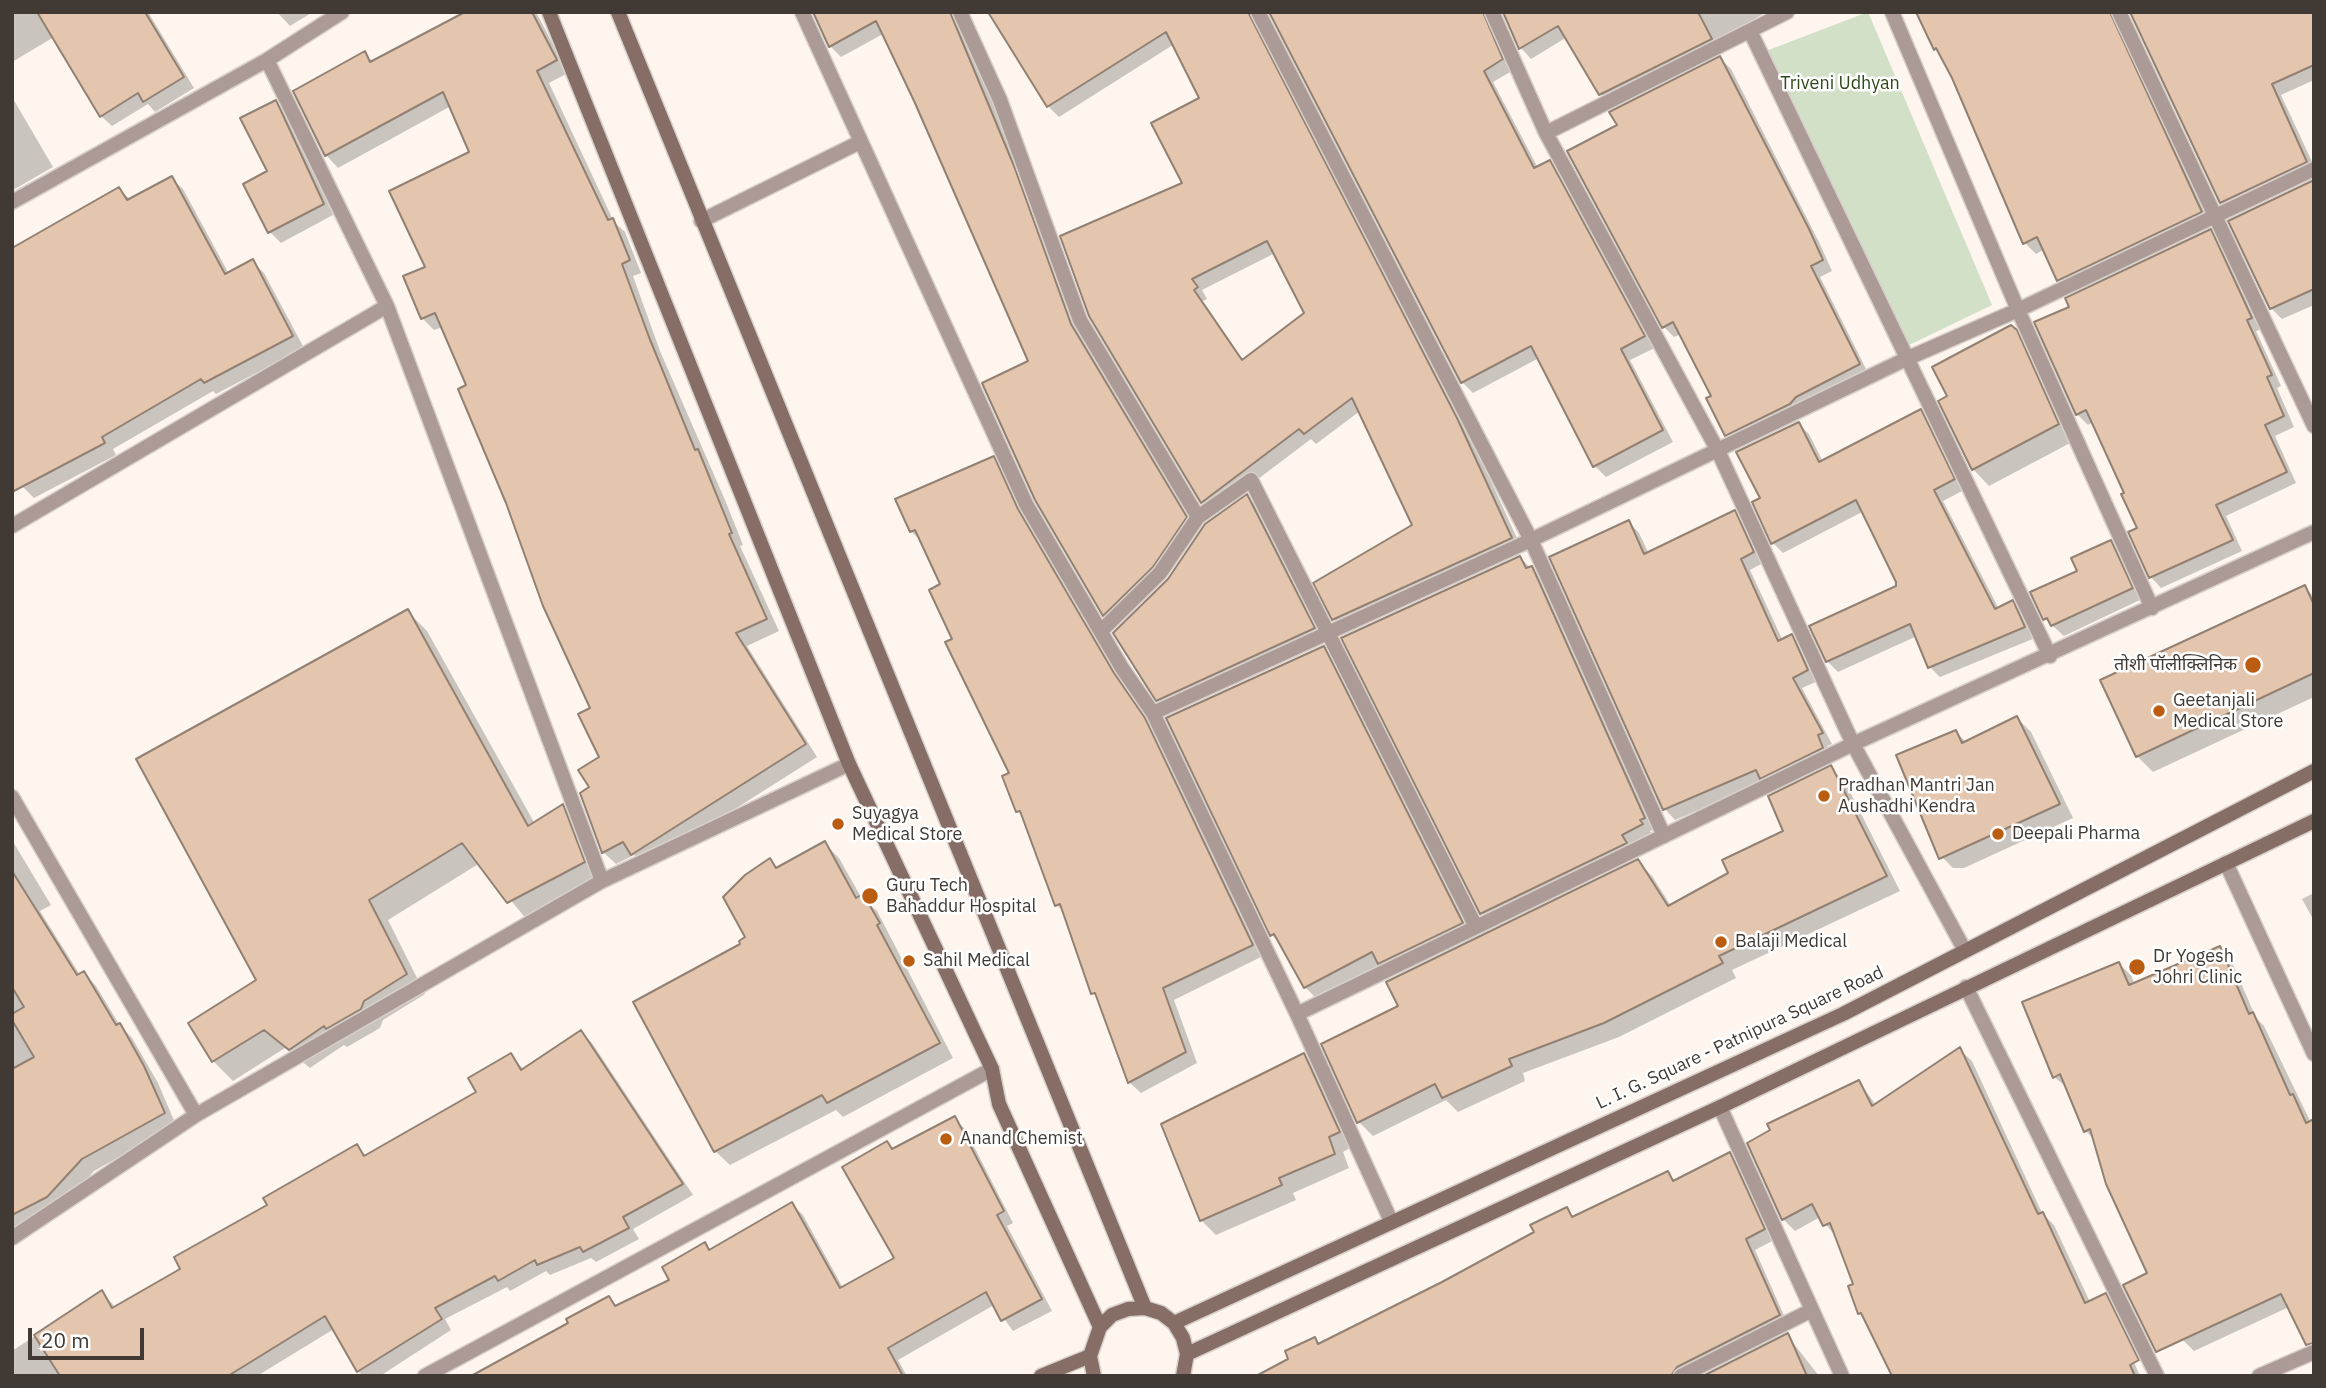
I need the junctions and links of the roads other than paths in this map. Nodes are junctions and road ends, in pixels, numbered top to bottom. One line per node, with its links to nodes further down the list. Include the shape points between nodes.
1 (342, 12): 12 (street)
2 (549, 12): 34 (main road)
3 (802, 12): 14 (street)
4 (960, 12): 24 (street, via 1000,100 1080,320)
5 (1258, 12): 27 (street)
6 (1492, 12): 13 (street)
7 (1787, 12): 11 (street)
8 (1892, 12): 20 (street)
9 (2119, 12): 17 (street)
10 (621, 13): 18 (main road)
11 (1751, 33): 13 (street); 21 (street)
12 (267, 60): 16 (street); 19 (street)
13 (1546, 133): 23 (street)
14 (860, 142): 18 (street); 29 (street, via 1026,504)
15 (2314, 169): 17 (street)
16 (12, 202)
17 (2215, 216): 20 (street); 22 (street)
18 (701, 221): 51 (main road)
19 (387, 306): 25 (street); 40 (street)
20 (2018, 310): 21 (street); 28 (street)
21 (1906, 359): 23 (street); 31 (street)
22 (2314, 426)
23 (1718, 451): 27 (street); 33 (street)
24 (1198, 517): 29 (street, via 1160,573); 30 (street, via 1251,480)
25 (12, 526)
26 (2314, 532): 28 (street)
27 (1531, 540): 30 (street); 38 (street)
28 (2152, 608): 31 (street)
29 (1102, 630): 32 (street)
30 (1326, 634): 32 (street); 41 (street)
31 (2050, 656): 33 (street)
32 (1153, 713): 44 (street)
33 (1853, 744): 38 (street); 42 (street)
34 (849, 764): 40 (street); 46 (main road)
35 (2314, 771): 42 (main road, L. I. G. Square - Patnipura Square Road)
36 (12, 797): 48 (street)
37 (2314, 821): 39 (main road)
38 (1664, 836): 41 (street)
39 (2226, 863): 43 (main road); 45 (street)
40 (602, 881): 48 (street)
41 (1476, 927): 44 (street)
42 (1964, 949): 49 (main road, L. I. G. Square - Patnipura Square Road, via 1843,1014)
43 (1966, 987): 47 (main road); 64 (street)
44 (1297, 1014): 49 (street)
45 (2314, 1054)
46 (992, 1069): 54 (main road, via 999,1104); 58 (street)
47 (1720, 1107): 52 (street); 56 (main road)
48 (196, 1115): 50 (street)
49 (1391, 1221): 53 (main road, L. I. G. Square - Patnipura Square Road)
50 (12, 1238)
51 (1144, 1308): 53 (main road); 54 (main road, via 1112,1315)
52 (1812, 1310): 62 (street); 63 (street)
53 (1174, 1323): 56 (main road)
54 (1100, 1327): 57 (main road)
55 (2314, 1352): 65 (street)
56 (1186, 1354): 61 (main road)
57 (1090, 1356): 59 (main road); 60 (main road)
58 (425, 1376)
59 (1041, 1376)
60 (1094, 1376)
61 (1183, 1376)
62 (1681, 1376)
63 (1842, 1376)
64 (2157, 1376)
65 (2259, 1376)

